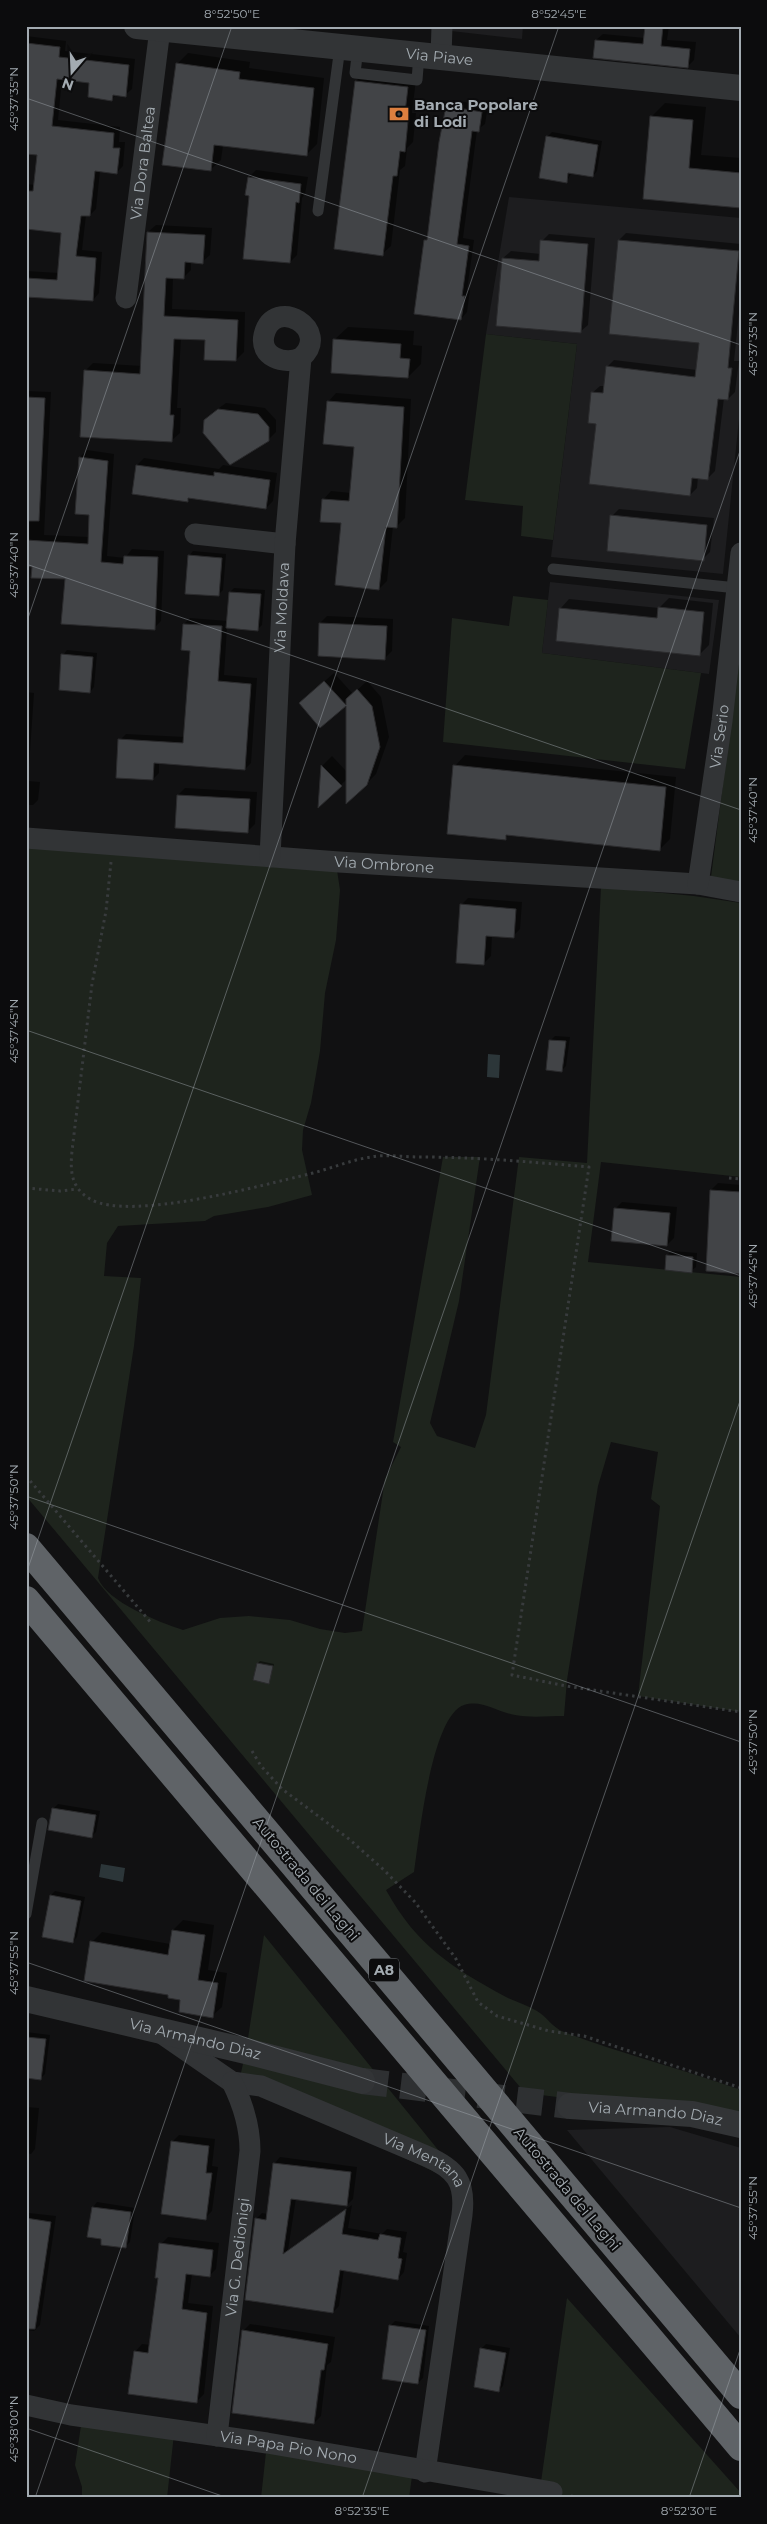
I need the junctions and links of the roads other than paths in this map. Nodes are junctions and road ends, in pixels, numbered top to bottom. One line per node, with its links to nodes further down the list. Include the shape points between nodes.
1 (442, 26): 5 (street)
2 (149, 27): 3 (street, Via Piave); 8 (street, Via Dora Baltea)
3 (279, 34): 4 (street, Via Piave)
4 (349, 47): 5 (street, Via Piave); 7 (lane)
5 (430, 56): 6 (street, Via Piave)
6 (741, 88)
7 (318, 211)
8 (126, 298)
9 (300, 358): 11 (street, Via Moldava)
10 (195, 534): 11 (street)
11 (285, 544): 16 (street, Via Moldava)
12 (741, 553): 14 (street, Via Serio)
13 (553, 569): 14 (lane)
14 (737, 588): 17 (street, Via Serio, via 722,721)
15 (26, 838): 16 (street, Via Ombrone)
16 (270, 857): 17 (street, Via Ombrone)
17 (698, 884): 18 (street, Via Ombrone)
18 (741, 892)
19 (26, 1547): 29 (highway, Autostrada dei Laghi / A8)
20 (26, 1600): 32 (highway, A8)
21 (42, 1823): 22 (lane)
22 (26, 1914)
23 (26, 1999): 24 (street, Via Armando Diaz)
24 (153, 2028): 25 (street, Via Armando Diaz); 26 (street, Via Mentana)
25 (362, 2081)
26 (232, 2082): 31 (street, Via G. Dedionigi, via 248,2128 250,2151); 33 (street, Via Mentana, via 261,2086 437,2161 453,2172 462,2186 462,2215)
27 (570, 2106): 28 (street, Via Armando Diaz, via 692,2114)
28 (741, 2125)
29 (741, 2395)
30 (26, 2405): 31 (street, Via Papa Pio Nono)
31 (217, 2436): 33 (street, Via Papa Pio Nono)
32 (741, 2447)
33 (425, 2472): 34 (street, Via Papa Pio Nono)
34 (552, 2492)

